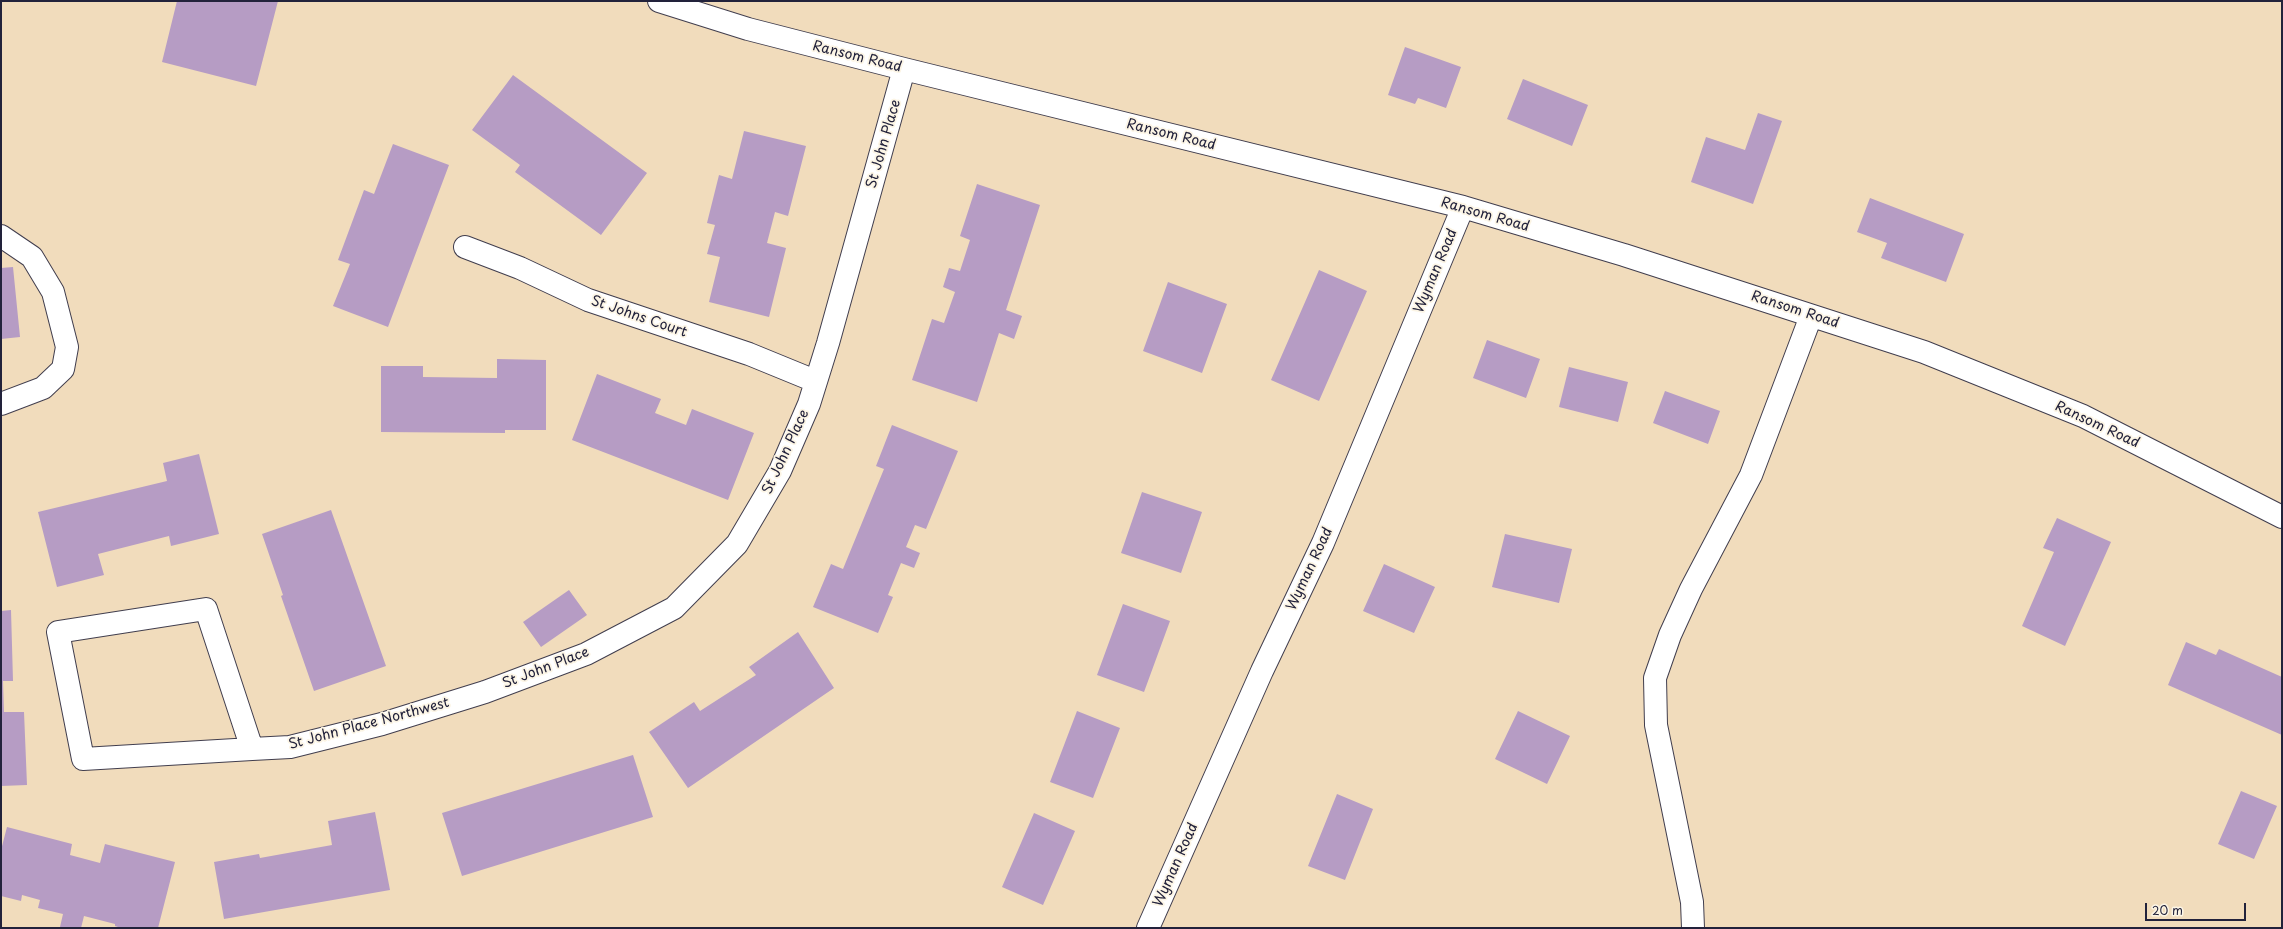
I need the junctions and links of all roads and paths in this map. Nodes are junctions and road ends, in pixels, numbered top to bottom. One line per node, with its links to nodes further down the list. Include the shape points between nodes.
1 (659, 1): 2 (street, Ransom Road, via 748,29)
2 (904, 69): 3 (street, Ransom Road); 7 (street, St John Place, via 828,343)
3 (1463, 207): 6 (street, Ransom Road, via 1624,255); 12 (street, Wyman Road, via 1323,543 1262,672)
4 (1, 236): 8 (street, via 32,257 53,292 68,347 63,370 43,388)
5 (465, 247): 7 (street, St Johns Court, via 520,268 588,300 750,354)
6 (1811, 316): 9 (street, Ransom Road, via 1924,352 2082,416); 13 (street, via 1751,475 1691,589 1655,678 1656,725 1692,902)
7 (815, 381): 10 (street, St John Place, via 809,404 780,471 737,544 674,608 586,654)
8 (1, 404)
9 (2282, 517)
10 (462, 699): 11 (street, St John Place Northwest, via 382,724 290,747)
11 (252, 749): 11 (street, St John Place Northwest, via 82,759 58,632 206,609)
12 (1148, 928)
13 (1693, 928)

